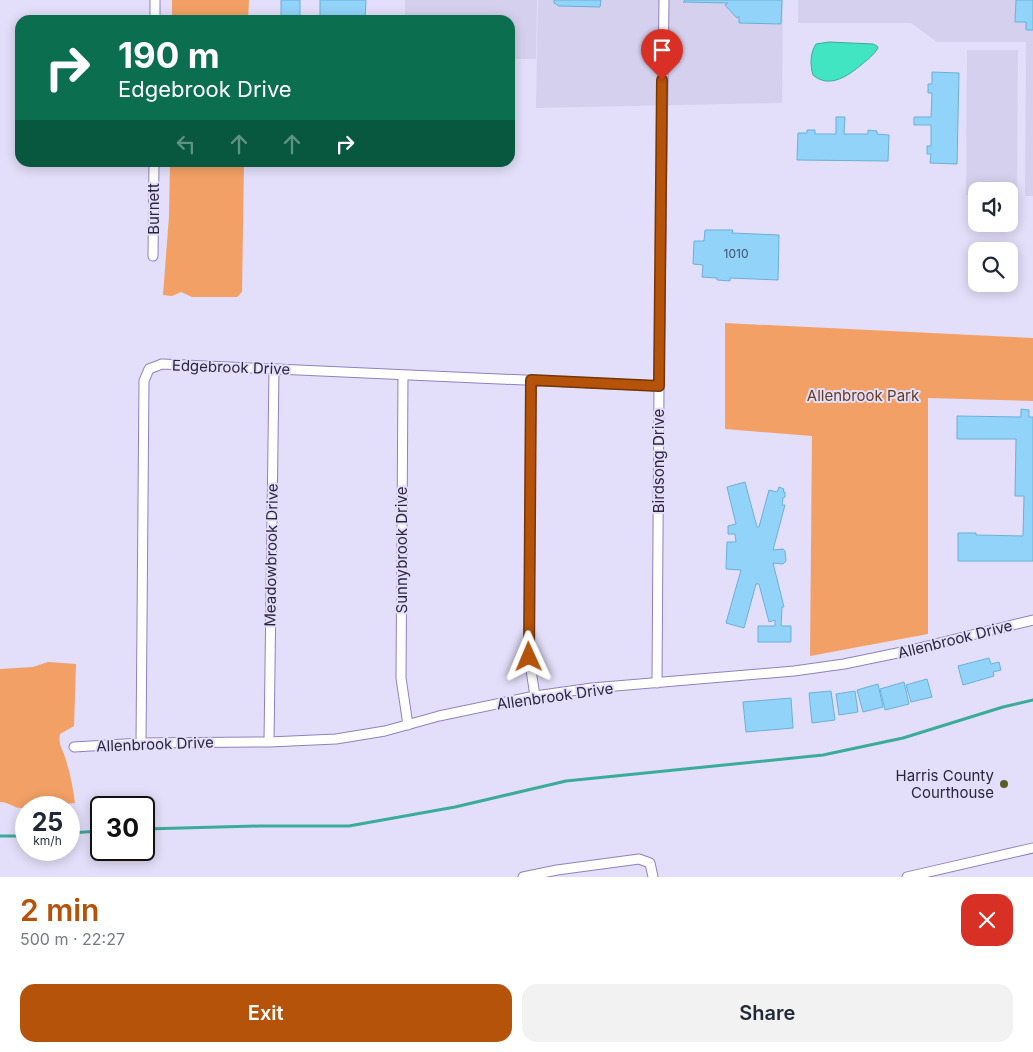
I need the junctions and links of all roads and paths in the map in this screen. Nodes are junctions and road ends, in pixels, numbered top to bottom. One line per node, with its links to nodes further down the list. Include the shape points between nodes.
1 (155, 0): 3 (street)
2 (664, 0): 9 (street, Birdsong Drive)
3 (155, 15)
4 (154, 167): 5 (street, Burnett)
5 (153, 256)
6 (274, 369): 7 (street, Edgebrook Drive); 14 (street, Meadowbrook Drive); 15 (street, Edgebrook Drive, via 162,364 150,369 144,382)
7 (402, 375): 8 (street, Edgebrook Drive); 13 (street, Sunnybrook Drive, via 401,678)
8 (531, 380): 9 (street, Edgebrook Drive); 12 (street, via 529,657)
9 (659, 386): 11 (street, Birdsong Drive)
10 (1033, 620): 11 (street, Allenbrook Drive, via 844,664)
11 (657, 682): 12 (street, Allenbrook Drive)
12 (535, 696): 13 (street, Allenbrook Drive)
13 (408, 724): 14 (street, Allenbrook Drive, via 336,739)
14 (269, 742): 15 (street, Allenbrook Drive)
15 (141, 743): 16 (street, Allenbrook Drive)
16 (74, 747)
17 (1033, 848): 20 (street)
18 (523, 877): 19 (street, via 639,859 650,863)
19 (653, 877)
20 (907, 877)

